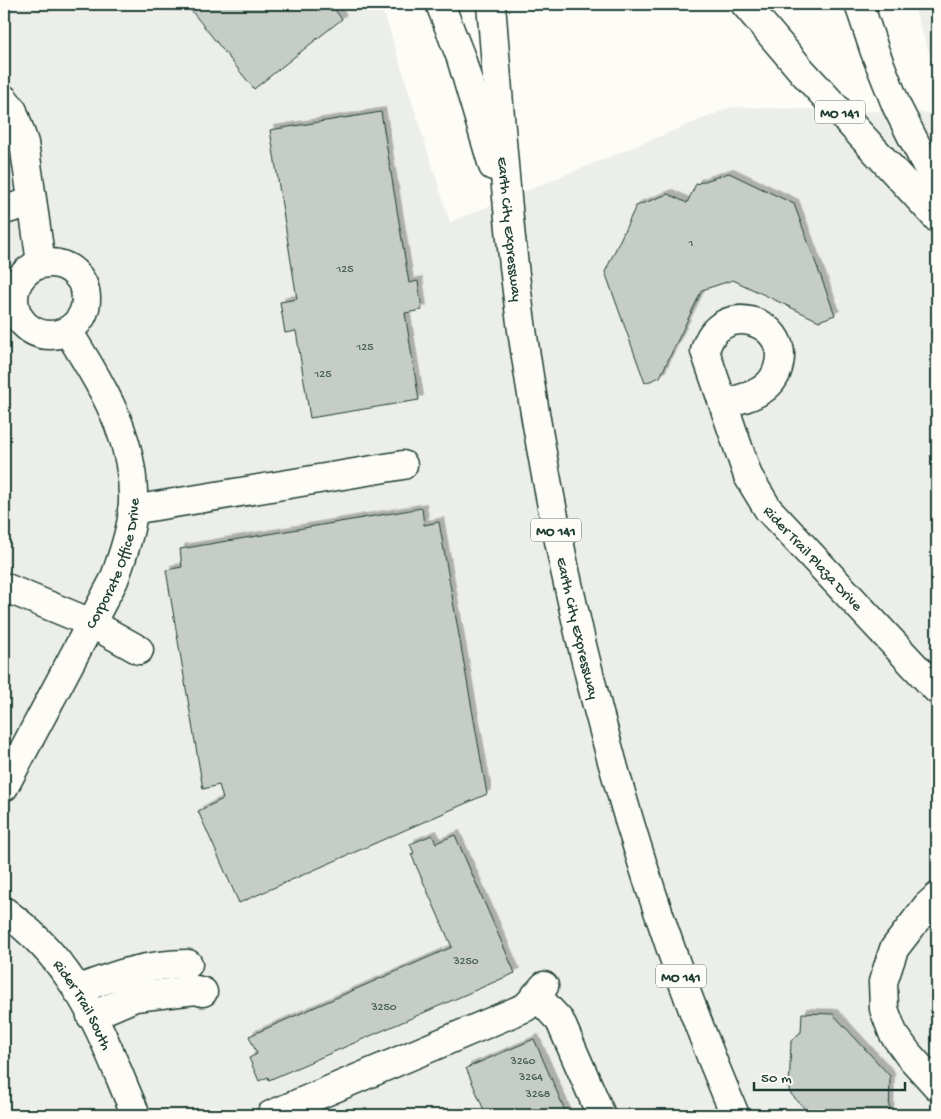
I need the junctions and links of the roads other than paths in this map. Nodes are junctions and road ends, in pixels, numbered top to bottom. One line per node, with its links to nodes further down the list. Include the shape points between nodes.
1 (440, 4): 10 (main road, via 461,58)
2 (491, 4): 10 (main road, Earth City Expressway / MO 141)
3 (744, 4): 9 (main road, MO 141)
4 (859, 4): 6 (main road, via 874,52 897,107)
5 (4, 99): 7 (main road, via 13,111 24,143)
6 (937, 186)
7 (32, 202): 8 (main road); 11 (main road)
8 (4, 210)
9 (937, 218)
10 (510, 220): 31 (main road, Earth City Expressway / MO 141, via 522,330 546,475 591,682 656,902)
11 (41, 263): 12 (main road, via 52,262 74,271 86,290 84,314); 12 (main road, via 30,268 15,288 16,312 32,331 44,335)
12 (68, 331): 15 (main road, Corporate Office Drive, via 111,405 126,442 132,478)
13 (724, 403): 19 (main road, Rider Trail Plaza Drive, via 748,476 768,509)
14 (403, 466): 15 (main road)
15 (132, 510): 17 (main road, Corporate Office Drive, via 126,545 114,580)
16 (4, 587): 17 (main road)
17 (92, 622): 18 (main road); 20 (main road, Corporate Office Drive)
18 (138, 650)
19 (937, 690)
20 (4, 787)
21 (937, 897): 27 (main road, via 894,949 883,982 884,1009 893,1033)
22 (4, 911): 24 (main road, Rider Trail South, via 46,949)
23 (188, 964): 24 (main road, via 133,970)
24 (77, 990): 26 (main road, Rider Trail South)
25 (203, 992): 26 (main road, via 196,990 135,997)
26 (91, 1016): 28 (main road, Rider Trail South)
27 (937, 1086)
28 (136, 1115)
29 (271, 1115): 30 (main road, via 526,1007 540,990 560,1021)
30 (601, 1115)
31 (735, 1115)

